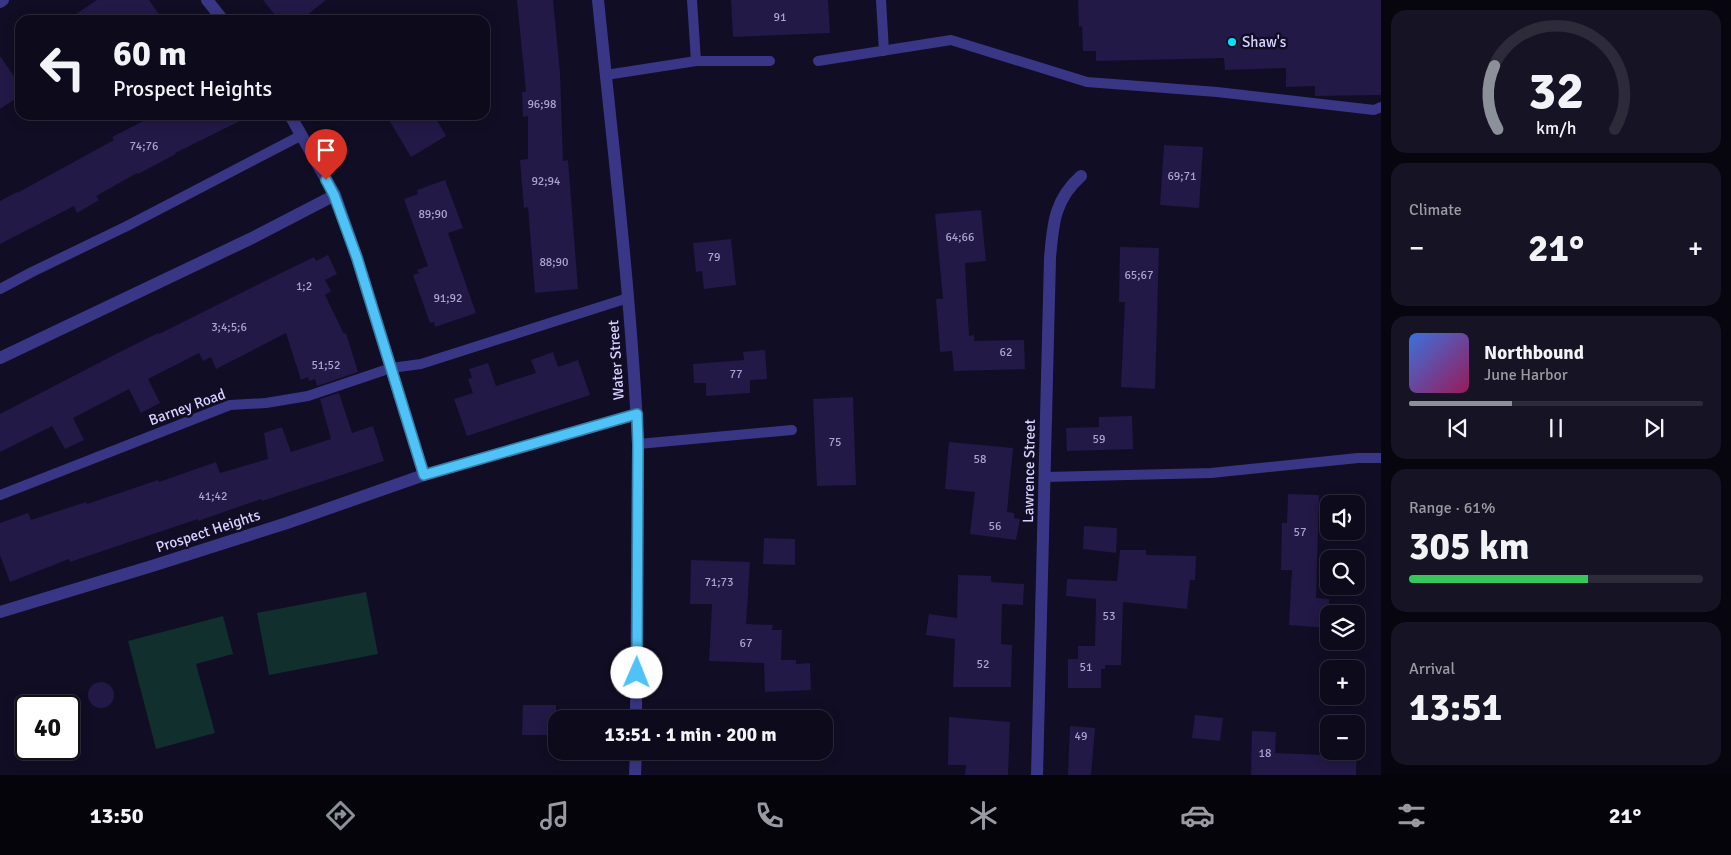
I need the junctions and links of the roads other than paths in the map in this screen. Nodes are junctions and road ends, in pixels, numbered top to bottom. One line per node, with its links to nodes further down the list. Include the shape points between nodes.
1 (3, 0): 6 (street)
2 (207, 0): 7 (street)
3 (598, 0): 12 (street, Water Street)
4 (692, 0): 9 (lane)
5 (882, 0): 8 (lane)
6 (0, 2)
7 (219, 15)
8 (884, 51): 11 (lane); 13 (lane, via 951,40 1087,82 1217,92 1374,110)
9 (696, 61): 10 (lane); 12 (lane)
10 (770, 61)
11 (818, 61)
12 (606, 75): 19 (street, Water Street)
13 (1381, 107)
14 (293, 120): 15 (street)
15 (302, 135): 17 (street); 18 (lane)
16 (1081, 176): 27 (street, Lawrence Street, via 1057,208 1052,229)
17 (334, 195): 20 (street); 21 (street)
18 (0, 289)
19 (628, 298): 21 (lane, Barney Road, via 421,364); 22 (street, Water Street)
20 (0, 358)
21 (390, 368): 26 (street); 28 (lane, Barney Road, via 308,396 230,405)
22 (637, 414): 24 (street, Water Street); 26 (street, Prospect Heights)
23 (792, 430): 24 (lane)
24 (638, 444): 30 (street, Water Street)
25 (1381, 458): 27 (lane, via 1211,473)
26 (424, 475): 29 (street, Prospect Heights, via 287,523)
27 (1045, 477): 33 (street, Lawrence Street)
28 (0, 495)
29 (0, 612)
30 (636, 710)
31 (636, 760): 32 (street)
32 (635, 775)
33 (1037, 775)

